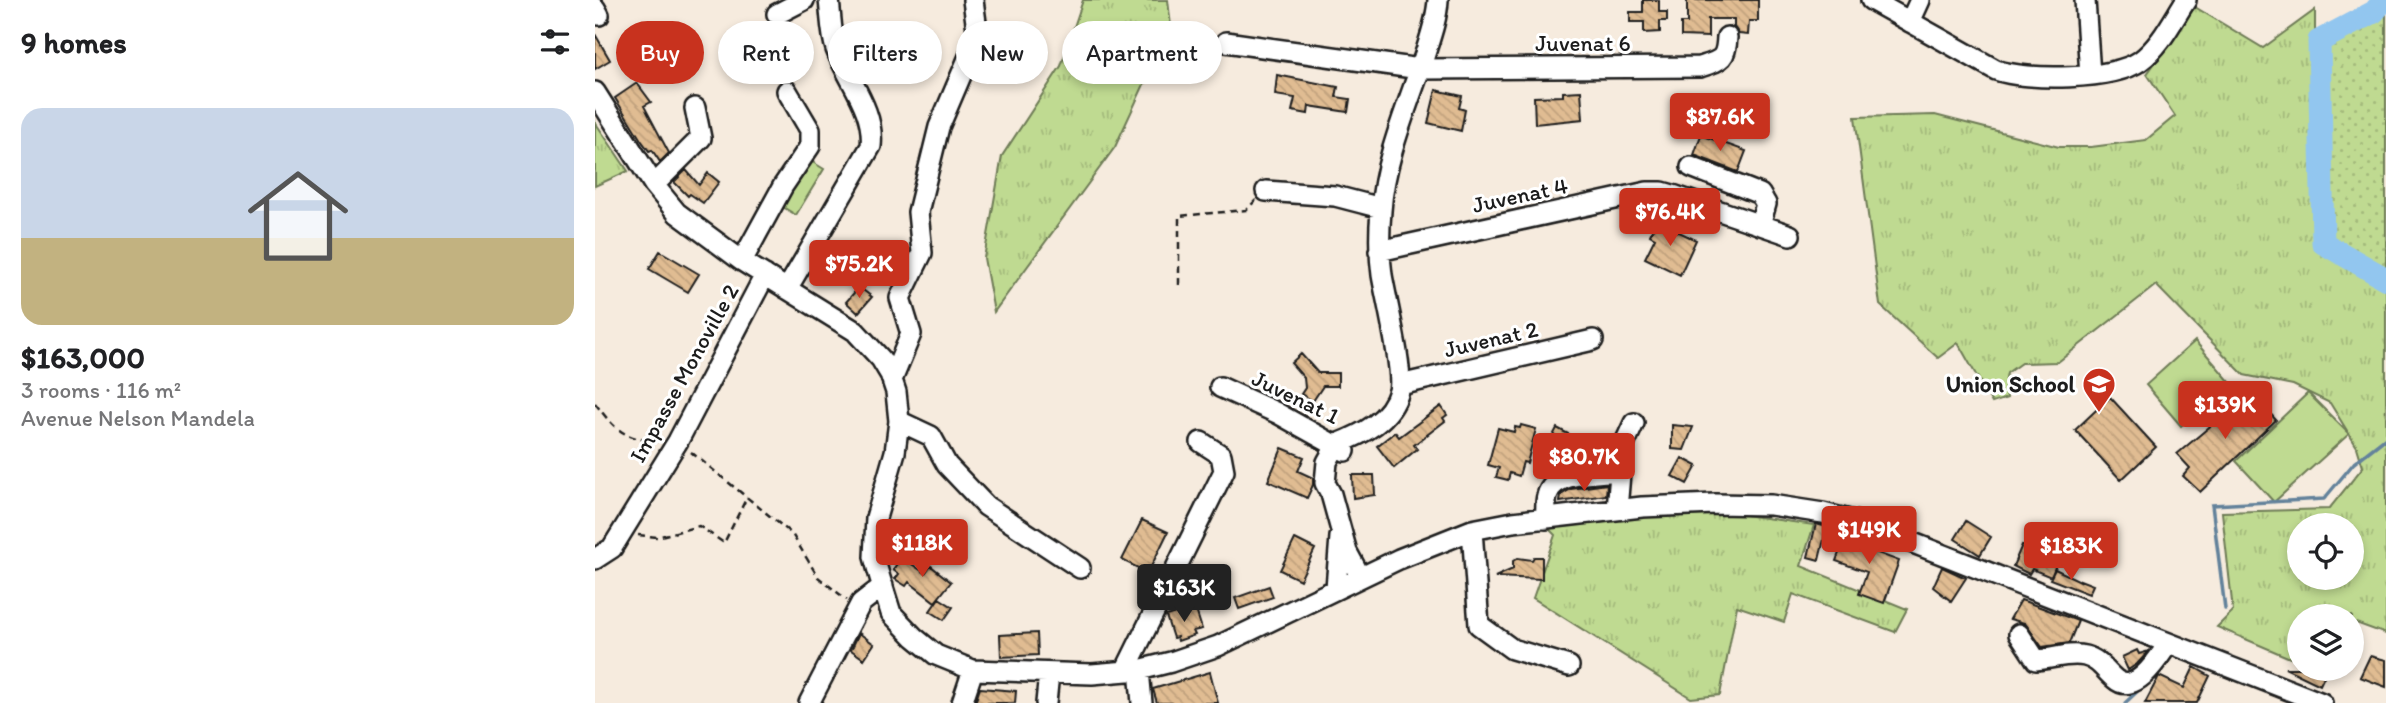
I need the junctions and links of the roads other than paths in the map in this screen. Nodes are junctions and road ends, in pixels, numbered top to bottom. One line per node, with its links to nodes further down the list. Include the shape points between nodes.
1 (804, 0): 9 (street)
2 (829, 0): 27 (street, via 836,48 873,130 871,146)
3 (973, 0): 29 (street, via 974,45 946,106 932,154 918,212 922,253 900,298 911,334)
4 (1438, 0): 13 (street)
5 (1871, 0): 10 (street)
6 (1920, 0): 10 (street)
7 (2085, 0): 14 (street)
8 (2186, 0): 14 (street, via 2141,60 2130,67)
9 (777, 14)
10 (1910, 22): 14 (street, via 2012,75)
11 (1727, 37): 13 (street, Juvenat 6, via 1720,61 1699,67)
12 (1226, 42): 13 (street)
13 (1420, 69): 21 (street, via 1384,179)
14 (2090, 75)
15 (787, 91): 25 (street, via 810,130 810,146)
16 (595, 92): 19 (street)
17 (695, 108): 19 (street, via 701,138)
18 (1691, 167): 22 (street, via 1760,194 1766,204)
19 (655, 184): 25 (street, via 677,213)
20 (1266, 191): 21 (street, via 1335,196)
21 (1381, 208): 24 (street)
22 (1760, 225): 23 (street, Juvenat 4); 24 (street, Juvenat 4, via 1676,196 1647,192)
23 (1790, 235)
24 (1379, 251): 30 (street)
25 (742, 261): 26 (street)
26 (765, 275): 27 (street); 41 (street, Impasse Monoville 2, via 678,441 612,548)
27 (787, 289): 29 (street, via 855,331 881,359)
28 (1593, 340): 30 (street, Juvenat 2)
29 (892, 380): 32 (street)
30 (1400, 385): 35 (street, via 1383,418)
31 (1220, 387): 35 (street, Juvenat 1)
32 (899, 421): 42 (street, via 931,436 947,465 986,506); 44 (street, via 876,518 874,557)
33 (1634, 423): 36 (street, via 1622,449)
34 (1202, 442): 50 (street, via 1221,455 1224,471)
35 (1343, 449): 40 (street, via 1331,494)
36 (1619, 471): 37 (street); 38 (street, via 1559,479 1546,497)
37 (1617, 510): 38 (street); 47 (street, via 1771,505 1823,513 1862,523)
38 (1546, 519): 39 (street)
39 (1472, 530): 43 (street); 48 (street, via 1479,625 1512,649)
40 (1340, 532): 43 (street); 45 (street)
41 (595, 559)
42 (1080, 568)
43 (1360, 576): 45 (street)
44 (883, 586): 49 (street, via 891,613 914,637 936,655); 52 (street, via 857,609)
45 (1336, 588): 50 (street, via 1217,646)
46 (2019, 634): 47 (street, via 2036,660 2084,655 2100,662 2121,683 2144,675)
47 (2168, 644): 56 (street)
48 (1569, 666)
49 (973, 670): 51 (street); 53 (street)
50 (1132, 671): 51 (street); 55 (street)
51 (1049, 673): 54 (street)
52 (809, 703)
53 (962, 703)
54 (1046, 703)
55 (1142, 703)
56 (2322, 703)

